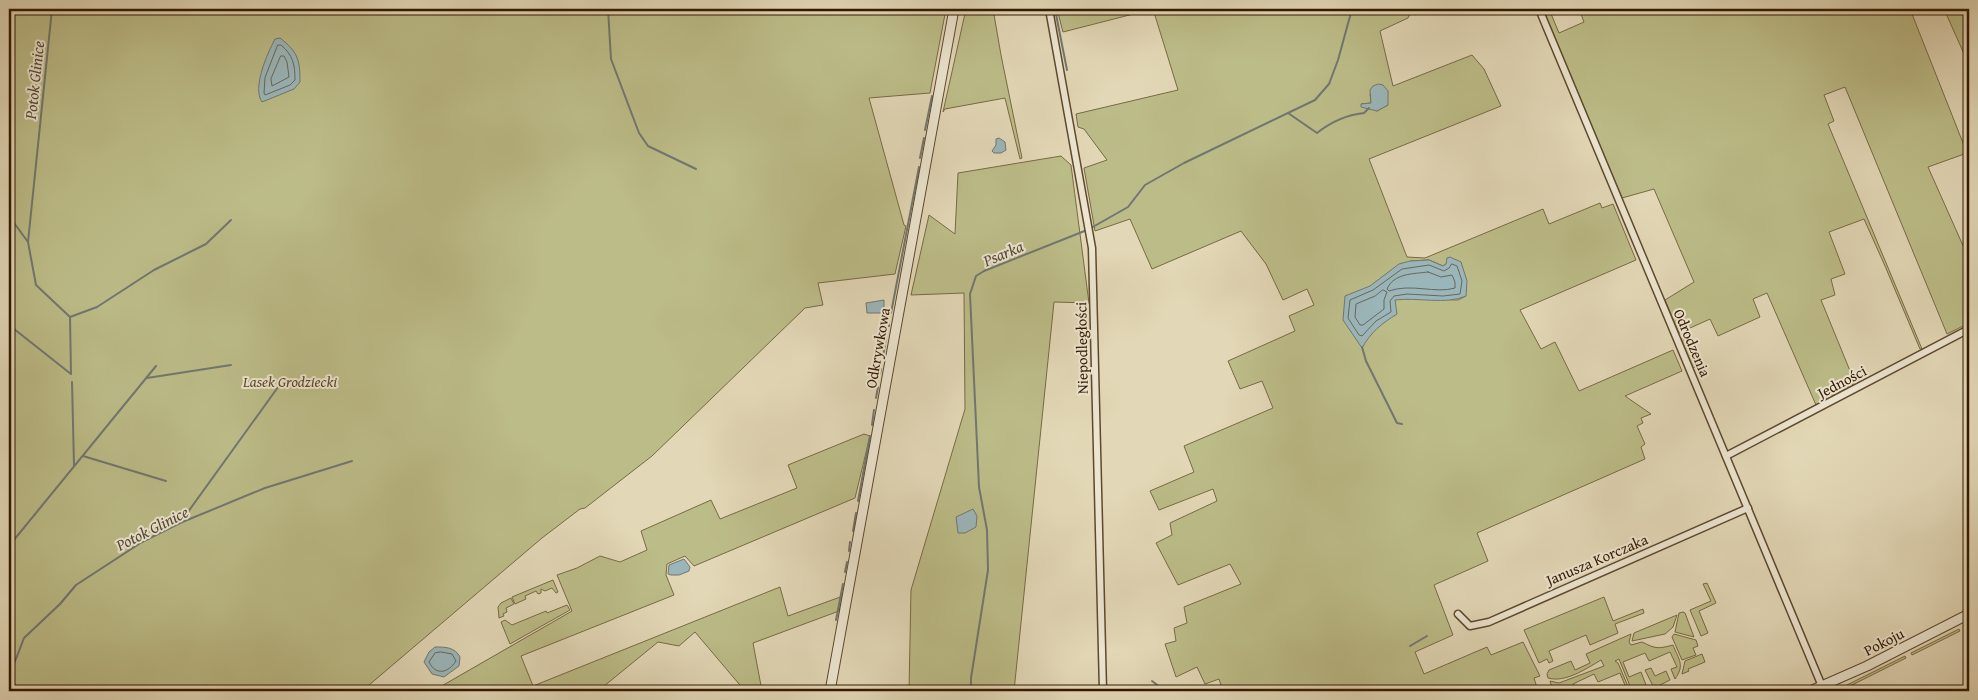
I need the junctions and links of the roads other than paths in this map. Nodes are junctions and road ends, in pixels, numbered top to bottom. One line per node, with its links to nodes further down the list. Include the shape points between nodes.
1 (954, 9): 10 (street, Odkrywkowa)
2 (1049, 9): 11 (street, Niepodległości, via 1092,248)
3 (1539, 9): 5 (street, Odrodzenia)
4 (1969, 329): 5 (street, Jedności)
5 (1726, 456): 6 (street, Odrodzenia)
6 (1748, 508): 7 (street, Janusza Korczaka, via 1489,622 1470,626); 9 (street, Odrodzenia)
7 (1458, 614)
8 (1969, 614): 9 (street, Pokoju)
9 (1823, 689): 12 (street, Pokoju)
10 (830, 691)
11 (1103, 691)
12 (1810, 691)

